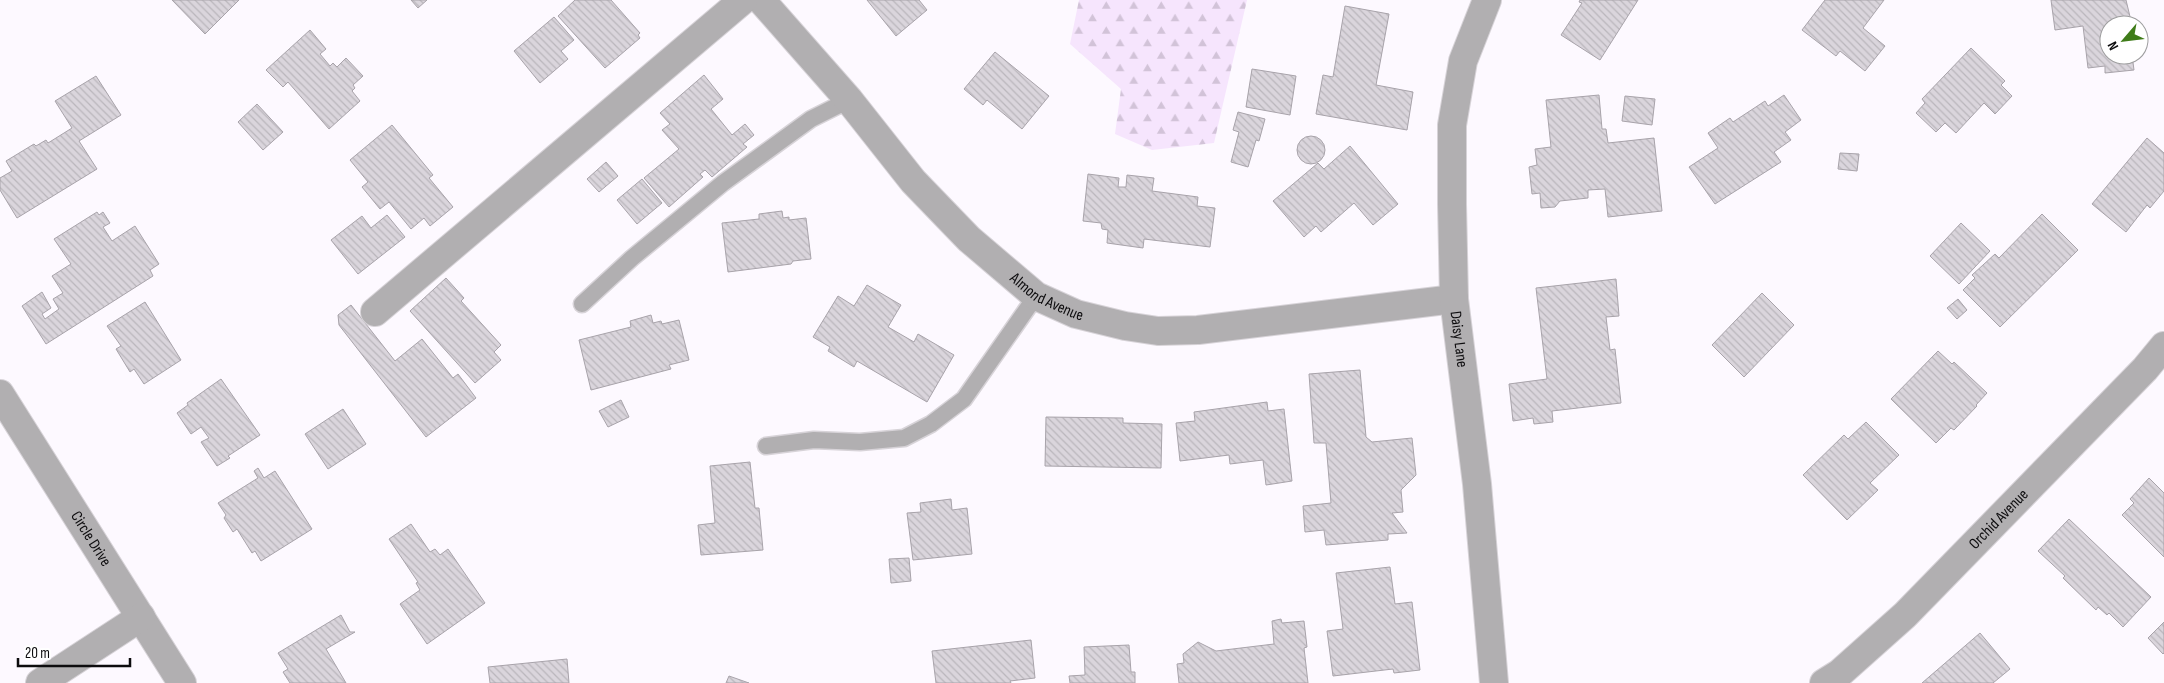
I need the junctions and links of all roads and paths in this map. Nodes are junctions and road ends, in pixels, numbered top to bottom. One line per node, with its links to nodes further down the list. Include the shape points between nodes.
1 (743, 0): 8 (street)
2 (761, 0): 4 (street, Almond Avenue)
3 (1487, 0): 6 (street, Daisy Lane, via 1463,61 1452,125)
4 (850, 100): 5 (street, Almond Avenue, via 913,181 969,239); 7 (lane, via 812,118 723,183)
5 (1036, 296): 6 (street, Almond Avenue, via 1076,314 1158,331 1198,330); 11 (lane, via 964,399 931,424 904,438 860,442 814,440)
6 (1454, 299): 15 (street, Daisy Lane, via 1477,484)
7 (582, 304)
8 (375, 312)
9 (2164, 346): 16 (street, Orchid Avenue, via 1905,615 1840,673)
10 (0, 394): 12 (street, Circle Drive)
11 (766, 446)
12 (141, 617): 13 (street); 14 (street, Circle Drive)
13 (40, 683)
14 (182, 683)
15 (1494, 683)
16 (1824, 683)

